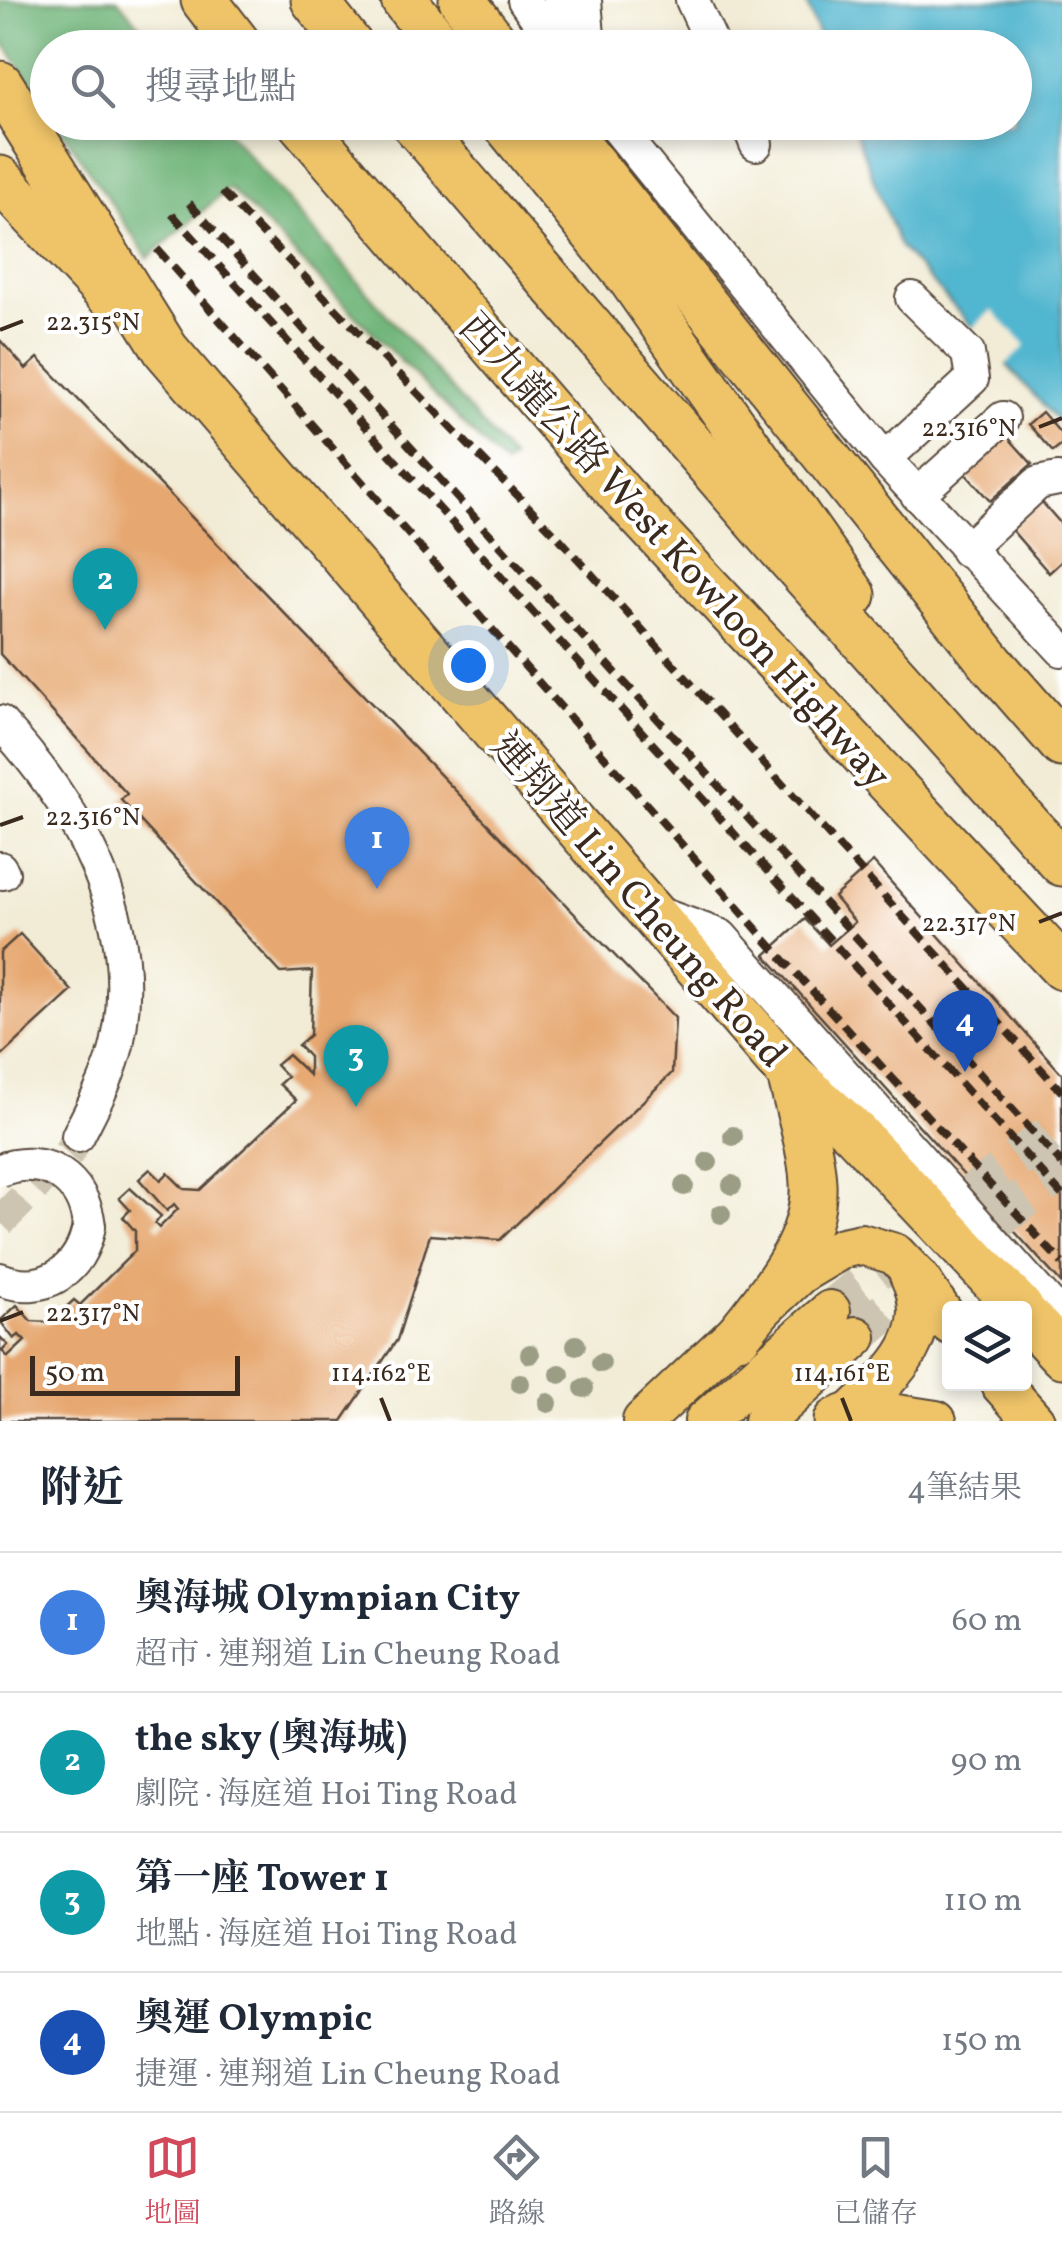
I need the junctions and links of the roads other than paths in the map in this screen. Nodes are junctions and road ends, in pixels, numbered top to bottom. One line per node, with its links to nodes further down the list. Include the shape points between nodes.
1 (204, 0): 9 (highway)
2 (462, 0): 12 (highway)
3 (524, 0): 13 (street)
4 (560, 0): 14 (street)
5 (584, 0): 15 (street)
6 (692, 0): 16 (street)
7 (319, 4): 10 (highway)
8 (408, 5): 11 (highway)
9 (227, 30)
10 (338, 30)
11 (428, 30)
12 (486, 30)
13 (545, 30)
14 (564, 30)
15 (587, 30)
16 (706, 30)
17 (0, 84): 18 (highway, 連翔道 Lin Cheung Road)
18 (30, 132)
19 (35, 140): 27 (highway, 連翔道 Lin Cheung Road)
20 (315, 140): 39 (highway, 西九龍公路 West Kowloon Highway, via 622,497)
21 (428, 140): 34 (highway, 西九龍公路 West Kowloon Highway)
22 (519, 140): 34 (highway, via 631,279)
23 (573, 140): 36 (highway)
24 (627, 140): 29 (street)
25 (0, 179): 27 (highway)
26 (912, 298): 29 (street, via 968,353 972,379)
27 (166, 350): 38 (highway, 連翔道 Lin Cheung Road)
28 (1003, 418): 31 (street)
29 (885, 459): 31 (street)
30 (1058, 479): 32 (street, via 1038,483)
31 (917, 495): 32 (street)
32 (966, 550): 33 (street)
33 (1061, 647)
34 (934, 717): 37 (highway, 西九龍公路 West Kowloon Highway)
35 (0, 722): 41 (street, via 90,845 118,923 123,981 117,1046)
36 (1062, 744)
37 (1062, 862)
38 (649, 910): 40 (highway, 連翔道 Lin Cheung Road); 47 (street, via 721,936)
39 (1062, 967)
40 (790, 1074): 45 (highway, 連翔道 Lin Cheung Road, via 854,1132); 49 (highway, via 813,1204 780,1282)
41 (78, 1136)
42 (0, 1170): 44 (street, bridge, via 32,1163 67,1177 87,1208 89,1226 86,1244 65,1272 32,1286)
43 (904, 1263): 46 (main road); 49 (main road, via 882,1247 842,1248 800,1273); 52 (main road, via 918,1301 916,1338 891,1375)
44 (0, 1279)
45 (1013, 1301)
46 (942, 1313)
47 (1062, 1318)
48 (1032, 1322): 50 (highway, 連翔道 Lin Cheung Road)
49 (738, 1335): 53 (main road)
50 (1062, 1355)
51 (1007, 1391): 57 (main road)
52 (843, 1420): 56 (main road, via 897,1414)
53 (643, 1421)
54 (705, 1421): 55 (main road, via 843,1324)
55 (764, 1421)
56 (936, 1421)
57 (1034, 1421)

